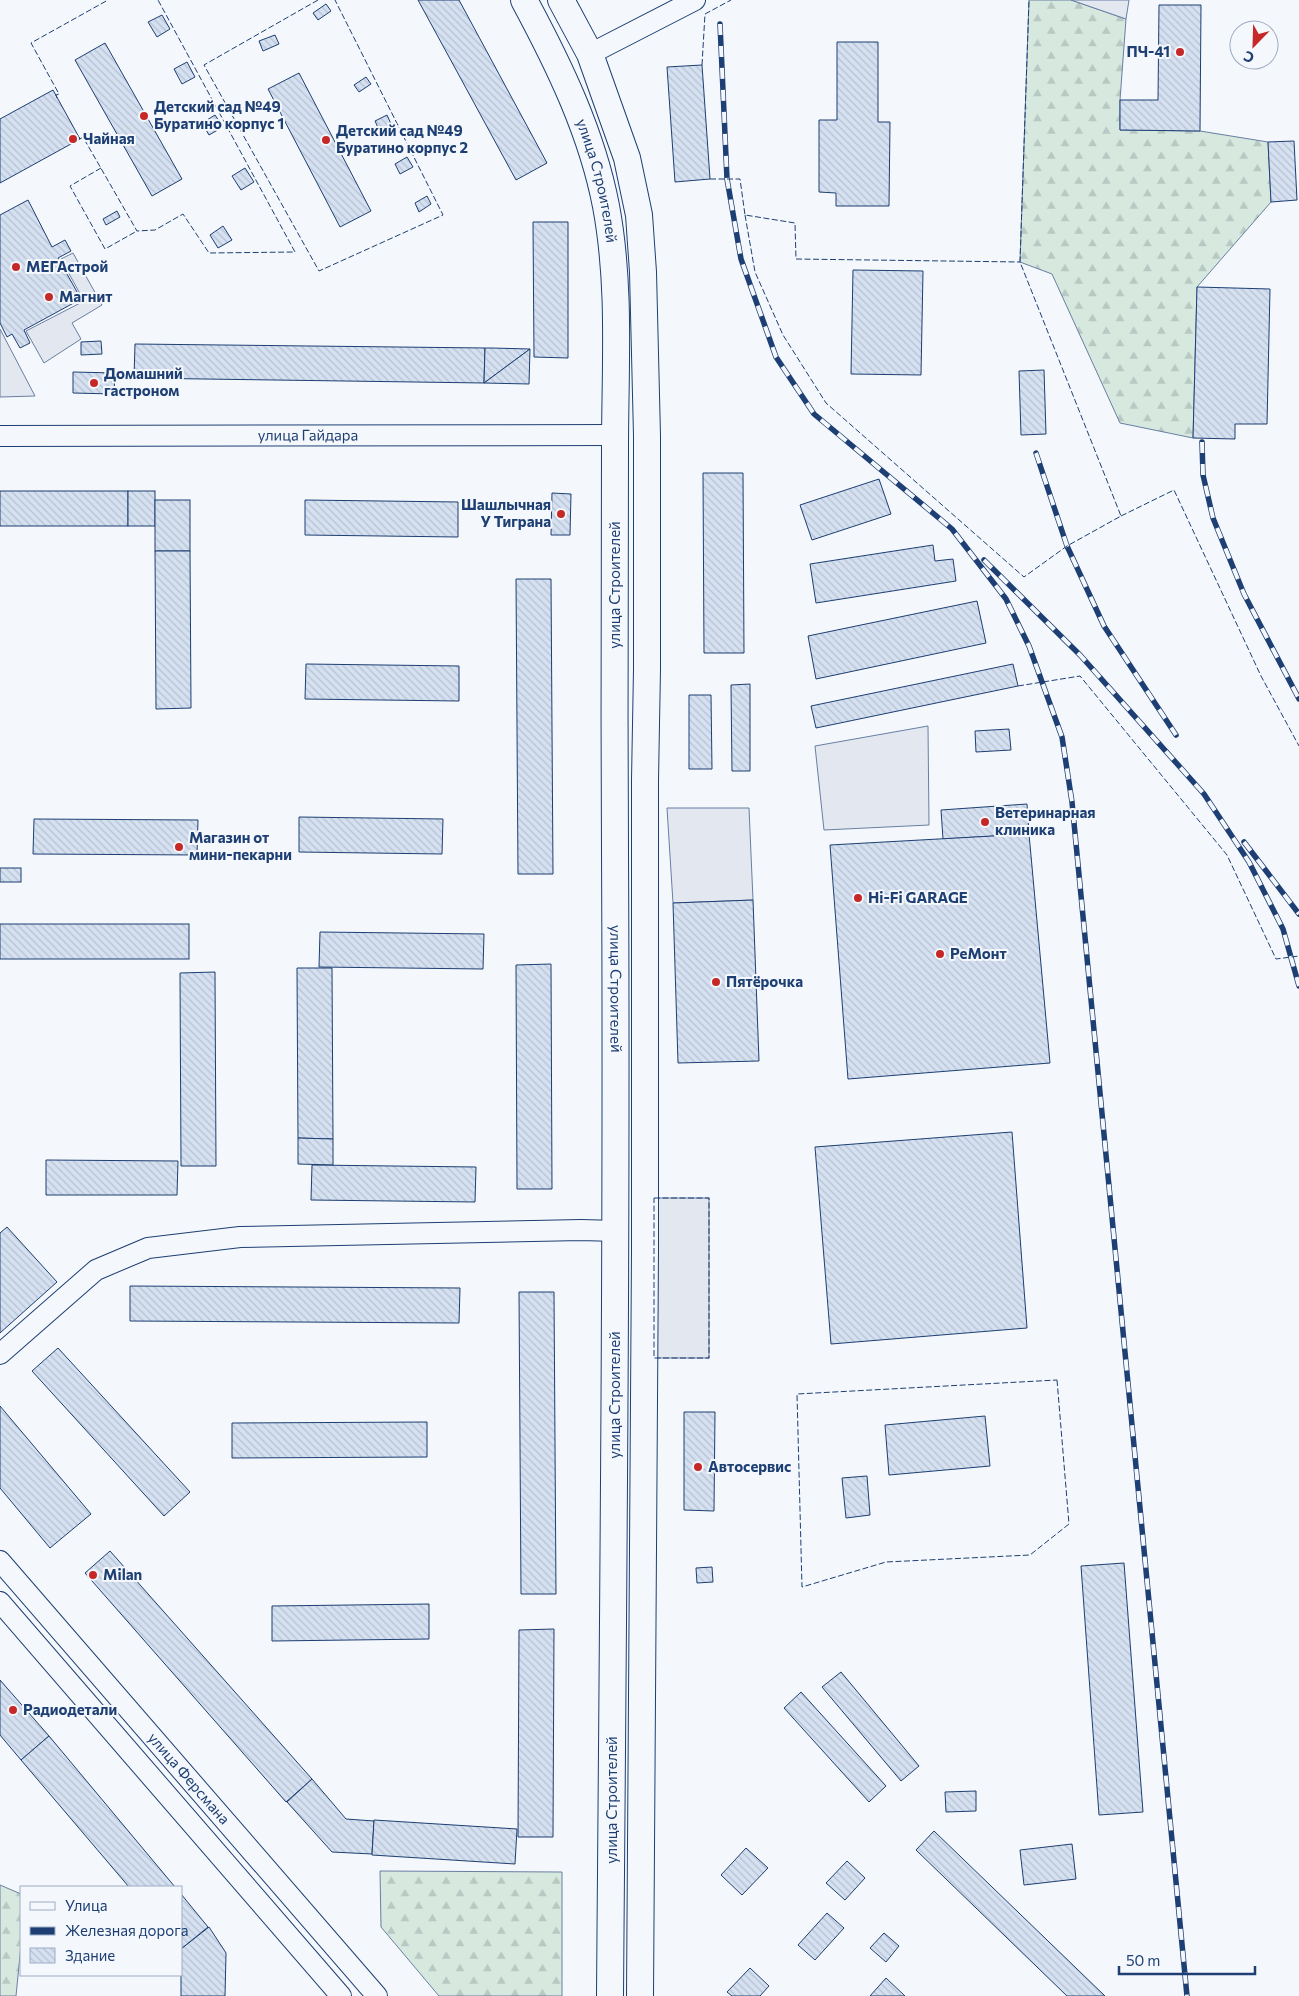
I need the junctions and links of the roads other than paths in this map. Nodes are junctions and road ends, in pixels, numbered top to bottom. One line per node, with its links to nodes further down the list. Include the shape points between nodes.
1 (524, 0): 5 (main road, улица Строителей, via 564,78 595,162 605,205 612,248 616,339)
2 (561, 0): 4 (main road, улица Строителей)
3 (695, 0): 4 (street)
4 (590, 54): 7 (main road, улица Строителей, via 627,158 639,215 644,272)
5 (615, 435): 6 (street, улица Гайдара); 7 (main road); 8 (main road, улица Строителей)
6 (0, 436)
7 (647, 436): 9 (main road, улица Строителей)
8 (615, 780): 9 (main road); 10 (main road, улица Строителей)
9 (645, 780): 11 (main road, улица Строителей)
10 (617, 1231): 11 (main road); 12 (street, via 240,1237 148,1248 96,1270); 13 (main road, улица Строителей)
11 (645, 1232): 14 (main road, улица Строителей)
12 (0, 1354)
13 (614, 1545): 14 (main road); 18 (main road, улица Строителей)
14 (643, 1546): 19 (main road, улица Строителей)
15 (0, 1561): 16 (street, улица Ферсмана)
16 (28, 1593): 17 (street); 20 (street, улица Ферсмана)
17 (4, 1606): 21 (street, улица Ферсмана)
18 (613, 1649): 19 (main road); 24 (main road, улица Строителей)
19 (642, 1649): 25 (main road, улица Строителей)
20 (339, 1951): 21 (street); 23 (street, улица Ферсмана)
21 (317, 1967): 22 (street, улица Ферсмана)
22 (342, 1996)
23 (377, 1996)
24 (610, 1996)
25 (640, 1996)

